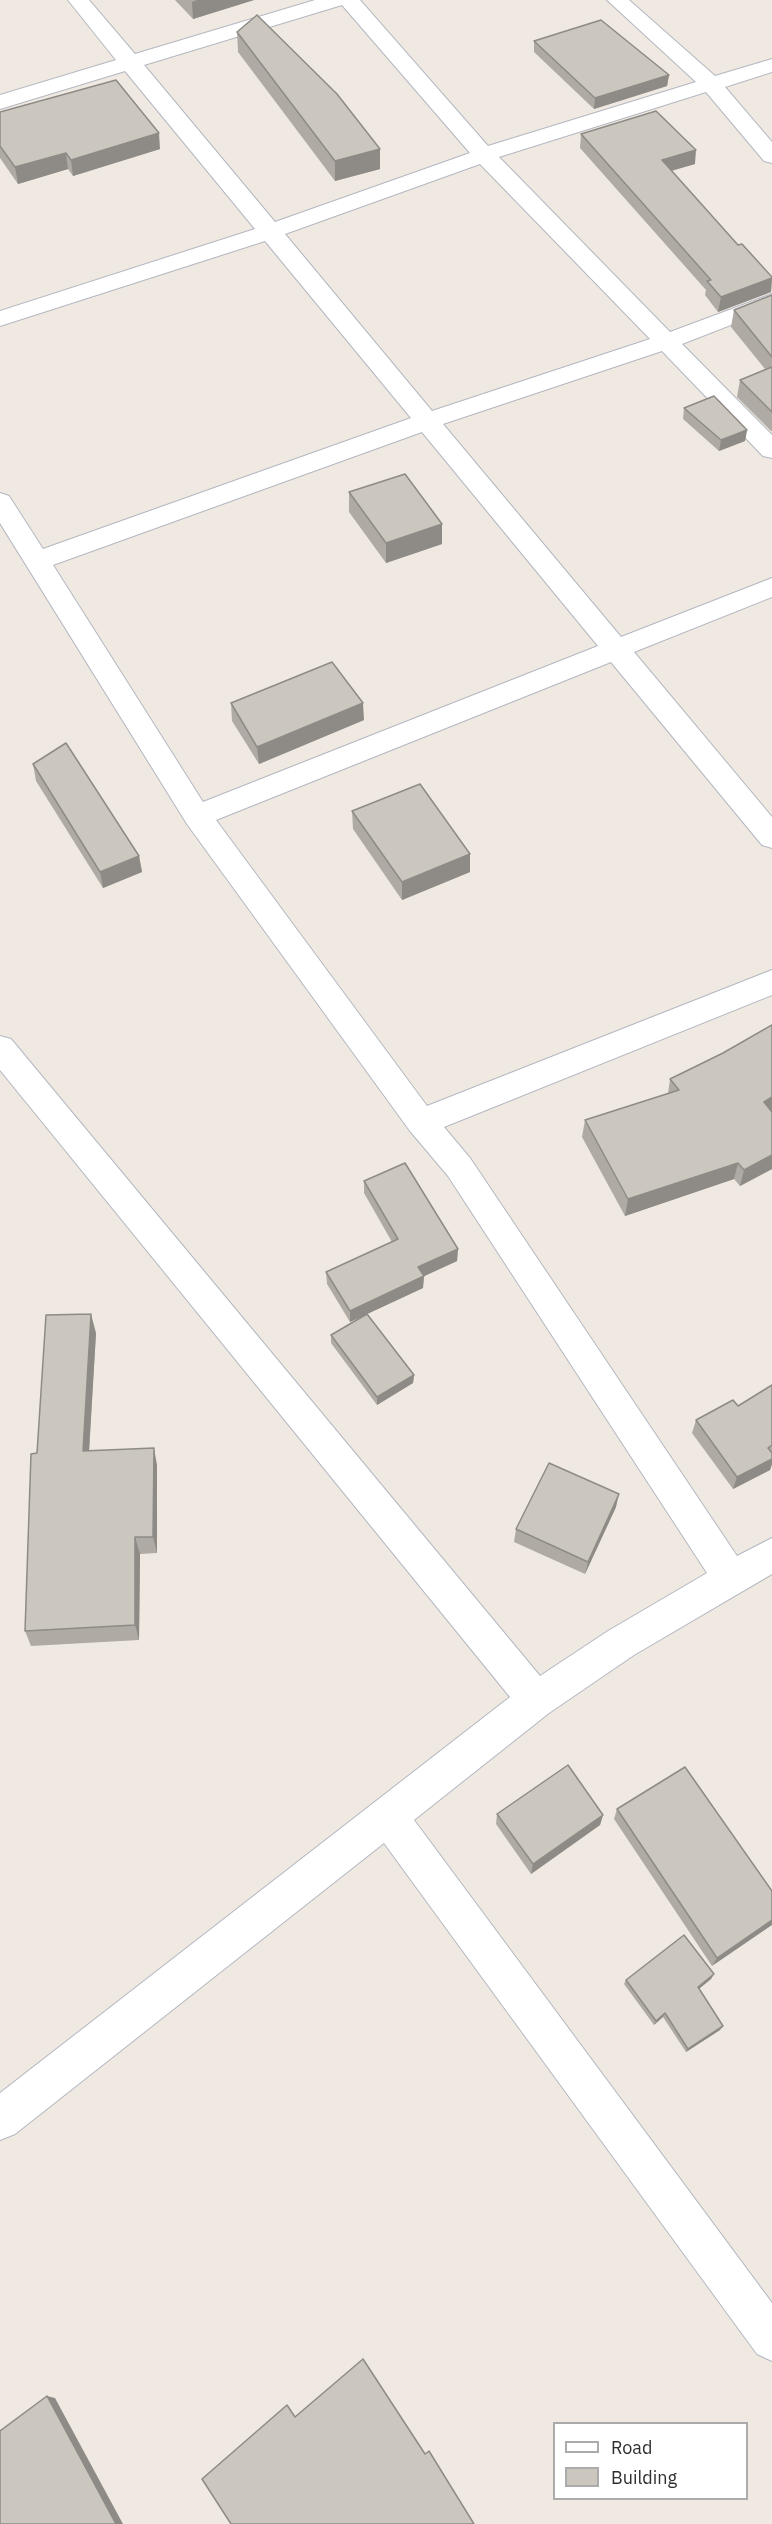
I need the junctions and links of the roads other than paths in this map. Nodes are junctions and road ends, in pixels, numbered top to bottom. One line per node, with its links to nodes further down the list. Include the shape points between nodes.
1 (78, 0): 5 (street)
2 (337, 0): 5 (street)
3 (349, 0): 9 (street)
4 (617, 0): 7 (street)
5 (130, 64): 8 (street); 11 (street)
6 (772, 65): 7 (street)
7 (710, 83): 9 (street); 10 (street)
8 (0, 102)
9 (484, 155): 11 (street); 14 (street)
10 (772, 156)
11 (269, 232): 13 (street); 15 (street)
12 (772, 301): 14 (street)
13 (0, 319)
14 (665, 342): 15 (street); 16 (street)
15 (427, 422): 18 (street); 20 (street)
16 (772, 450)
17 (0, 502): 18 (street)
18 (37, 561): 21 (street)
19 (772, 587): 20 (street)
20 (616, 650): 21 (street); 22 (street)
21 (197, 816): 25 (street)
22 (772, 837)
23 (772, 982): 25 (street)
24 (0, 1048): 28 (street)
25 (421, 1122): 27 (street, via 459,1167)
26 (772, 1555): 27 (street)
27 (730, 1578): 28 (street, via 621,1643)
28 (536, 1700): 29 (street)
29 (388, 1817): 30 (street); 31 (street)
30 (0, 2119)
31 (772, 2339)

